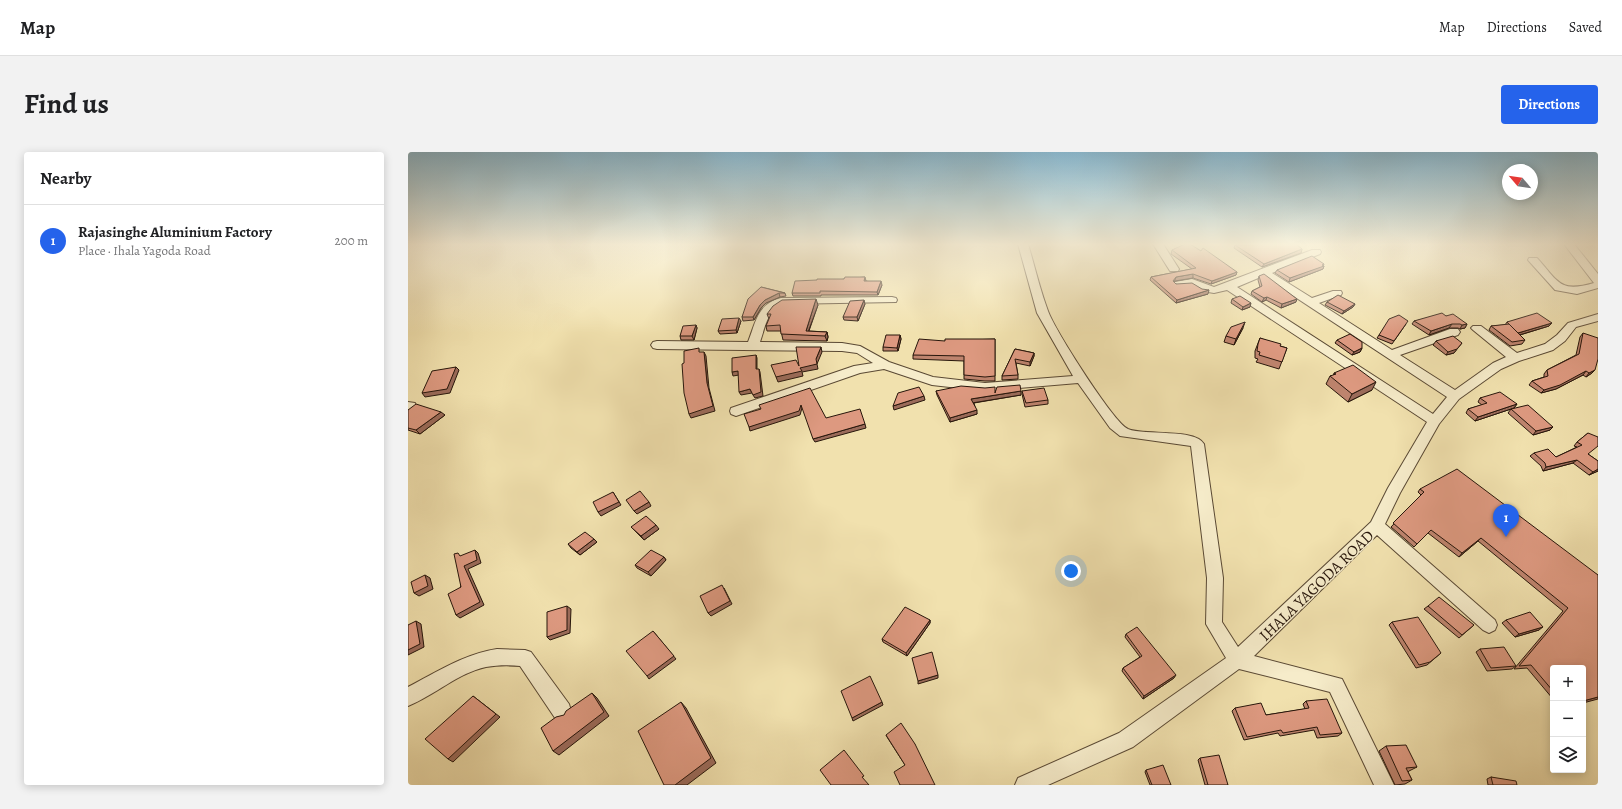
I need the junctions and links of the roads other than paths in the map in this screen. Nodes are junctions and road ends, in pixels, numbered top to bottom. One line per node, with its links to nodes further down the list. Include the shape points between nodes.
1 (1032, 274): 19 (street, via 1043,313)
2 (1260, 274): 7 (street)
3 (1266, 274): 10 (street)
4 (1546, 274): 6 (street, via 1559,288 1577,291)
5 (1179, 284): 7 (street, via 1192,282 1214,290)
6 (1598, 285)
7 (1229, 286): 22 (street)
8 (1337, 293): 10 (street)
9 (892, 300): 15 (street, via 781,301 771,305 765,312)
10 (1312, 302): 16 (street)
11 (1598, 317): 17 (street, IHALA YAGODA ROAD, via 1572,325 1550,347)
12 (1477, 328): 17 (street)
13 (1454, 332): 16 (street)
14 (657, 345): 15 (street)
15 (753, 346): 18 (street, via 842,347 860,350)
16 (1391, 354): 20 (street)
17 (1515, 358): 20 (street, IHALA YAGODA ROAD, via 1497,366)
18 (885, 365): 19 (street, via 932,381 985,387); 21 (street, via 858,369)
19 (1081, 379): 25 (street, via 1115,425 1125,433 1192,440 1197,444 1214,578 1214,624)
20 (1455, 396): 22 (street, IHALA YAGODA ROAD)
21 (736, 411)
22 (1434, 422): 23 (street, IHALA YAGODA ROAD, via 1393,492)
23 (1377, 526): 24 (street); 25 (street, IHALA YAGODA ROAD)
24 (1489, 625)
25 (1237, 660): 28 (street, IHALA YAGODA ROAD, via 1126,740); 29 (street, via 1336,685)
26 (408, 697): 27 (street, via 466,664 497,657 525,658)
27 (562, 711)
28 (1025, 785)
29 (1384, 785)

